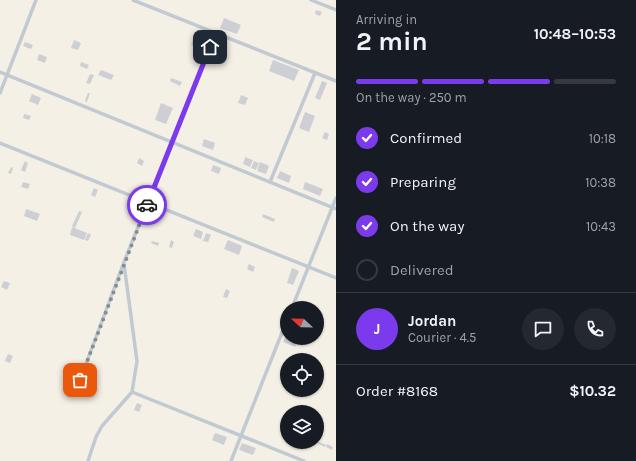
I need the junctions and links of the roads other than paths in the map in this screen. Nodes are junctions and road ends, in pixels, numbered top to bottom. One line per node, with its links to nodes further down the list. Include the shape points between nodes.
1 (36, 0): 8 (street)
2 (133, 0): 5 (street)
3 (311, 0): 4 (street)
4 (336, 10)
5 (216, 33): 7 (street); 11 (street)
6 (0, 72): 8 (street)
7 (315, 73): 9 (street); 13 (street)
8 (7, 75): 10 (street); 11 (street)
9 (336, 81)
10 (0, 93)
11 (172, 142): 13 (street); 15 (street)
12 (0, 143): 15 (street)
13 (270, 182): 16 (street)
14 (336, 198): 16 (street)
15 (148, 203): 17 (street); 18 (street)
16 (334, 208): 18 (street)
17 (124, 262): 22 (street); 23 (street, via 137,361)
18 (308, 267): 19 (street); 20 (street)
19 (336, 278)
20 (295, 301)
21 (280, 338): 24 (street)
22 (80, 380)
23 (132, 392): 24 (street); 25 (street, via 102,426)
24 (241, 435): 26 (street); 27 (street)
25 (88, 461)
26 (231, 461)
27 (304, 461)

